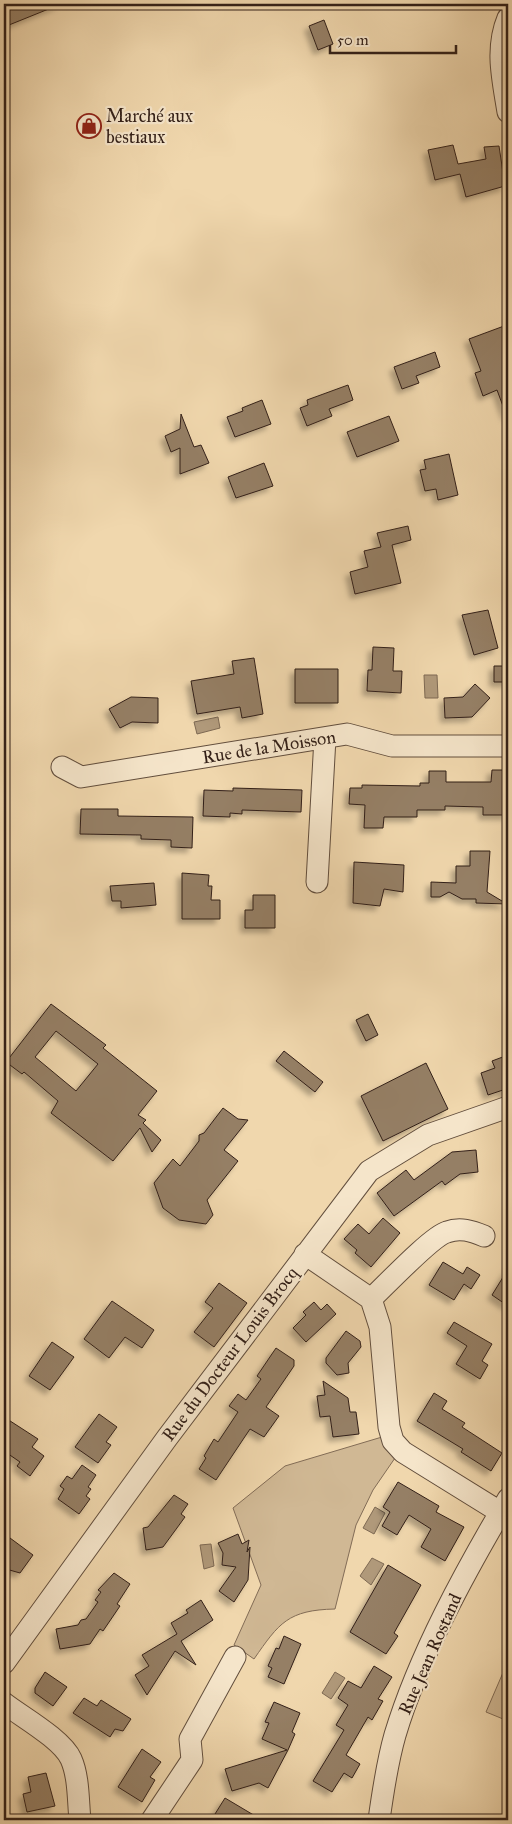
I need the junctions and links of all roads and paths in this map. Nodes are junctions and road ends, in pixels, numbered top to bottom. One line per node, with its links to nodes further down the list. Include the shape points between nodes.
1 (508, 18): 2 (street, via 500,56)
2 (508, 112)
3 (325, 738): 4 (street, Rue de la Moisson, via 347,734 392,746); 5 (street, Rue de la Moisson, via 81,777); 6 (street)
4 (508, 746)
5 (62, 767)
6 (317, 882)
7 (508, 1107): 9 (street, Rue du Docteur Louis Brocq, via 428,1134 369,1171)
8 (484, 1236): 10 (street, via 468,1229 446,1232)
9 (305, 1254): 10 (street); 13 (street, Rue du Docteur Louis Brocq)
10 (371, 1299): 11 (street, via 380,1326 393,1441 403,1452)
11 (506, 1509): 17 (street, Rue Jean Rostand, via 446,1611 411,1693 387,1767)
12 (234, 1657): 16 (street, via 190,1739 192,1760)
13 (4, 1663)
14 (4, 1703): 15 (street, via 68,1753 75,1771)
15 (80, 1820)
16 (152, 1820)
17 (379, 1820)

